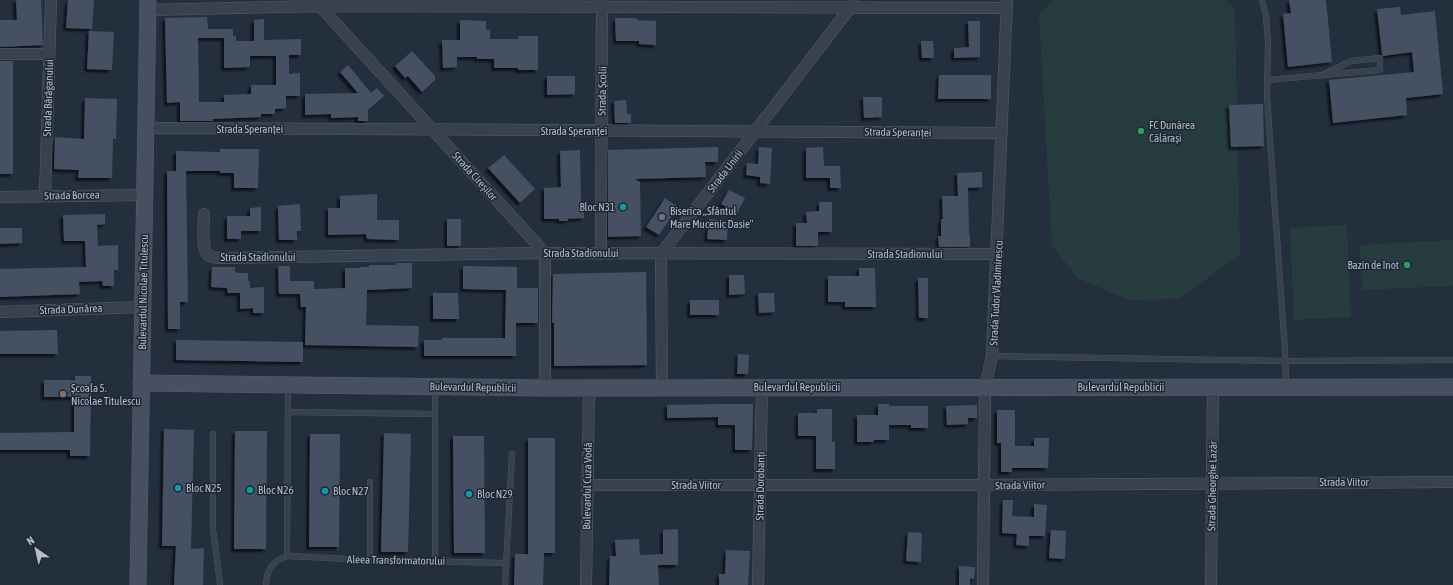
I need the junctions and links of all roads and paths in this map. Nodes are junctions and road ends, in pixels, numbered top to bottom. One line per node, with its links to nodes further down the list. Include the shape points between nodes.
1 (51, 0): 9 (street, Strada Bărăganului)
2 (1262, 0): 11 (lane, via 1266,16)
3 (317, 3): 4 (street); 7 (street); 13 (street, Strada Cireșilor)
4 (602, 3): 5 (street); 15 (street, Strada Școlii)
5 (854, 4): 6 (street); 14 (street, Strada Unirii)
6 (1007, 4): 16 (street, Strada Tudor Vladimirescu)
7 (148, 5): 12 (main road, Bulevardul Nicolae Titulescu)
8 (0, 54): 9 (street)
9 (49, 54): 18 (street, Strada Bărăganului)
10 (1320, 76): 10 (lane, via 1380,70 1380,58 1351,62); 11 (lane)
11 (1268, 80): 29 (lane, via 1267,96)
12 (146, 128): 13 (street, Strada Speranței); 17 (main road, Bulevardul Nicolae Titulescu)
13 (434, 130): 15 (street, Strada Speranței); 21 (street, Strada Cireșilor)
14 (757, 130): 15 (street, Strada Speranței); 16 (street, Strada Speranței); 23 (street, Strada Unirii)
15 (601, 131): 22 (street, Strada Școlii)
16 (1002, 134): 24 (street, Strada Tudor Vladimirescu)
17 (144, 195): 18 (street, Strada Borcea); 25 (main road, Bulevardul Nicolae Titulescu)
18 (45, 196): 19 (street, Strada Borcea)
19 (0, 197)
20 (204, 214): 21 (street, Strada Stadionului, via 205,250 208,255 215,258)
21 (545, 253): 22 (street, Strada Stadionului); 38 (street)
22 (601, 254): 23 (street, Strada Stadionului)
23 (661, 254): 24 (street, Strada Stadionului); 40 (street)
24 (998, 254): 27 (street, Strada Tudor Vladimirescu)
25 (142, 307): 26 (street, Strada Dunărea); 30 (main road, Bulevardul Nicolae Titulescu)
26 (0, 312)
27 (992, 356): 29 (lane); 34 (street, Strada Tudor Vladimirescu)
28 (1453, 360): 29 (lane)
29 (1286, 361): 36 (lane)
30 (141, 384): 31 (main road, Bulevardul Republicii); 55 (main road, Bulevardul Nicolae Titulescu)
31 (288, 385): 32 (main road, Bulevardul Republicii); 41 (lane)
32 (435, 386): 38 (main road, Bulevardul Republicii); 42 (lane)
33 (762, 387): 34 (main road, Bulevardul Republicii); 40 (main road, Bulevardul Republicii); 49 (street, Strada Dorobanți)
34 (985, 387): 35 (main road, Bulevardul Republicii); 50 (street, Strada Tudor Vladimirescu)
35 (1213, 387): 36 (main road, Bulevardul Republicii); 47 (street, Strada Gheorghe Lazăr)
36 (1286, 387): 37 (main road, Bulevardul Republicii)
37 (1453, 387)
38 (545, 388): 39 (main road, Bulevardul Republicii)
39 (588, 388): 40 (main road, Bulevardul Republicii); 48 (street, Bulevardul Cuza Vodă)
40 (662, 388)
41 (288, 412): 42 (lane); 51 (lane)
42 (435, 414): 53 (lane)
43 (213, 434): 56 (lane, via 213,530)
44 (512, 454): 54 (lane)
45 (370, 482): 52 (lane)
46 (1453, 482): 47 (street, Strada Viitor)
47 (1212, 483): 50 (street, Strada Viitor); 62 (street, Strada Gheorghe Lazăr)
48 (587, 485): 49 (street, Strada Viitor); 59 (street, Bulevardul Cuza Vodă)
49 (760, 485): 50 (street, Strada Viitor); 60 (street, Strada Dorobanți)
50 (985, 485): 61 (street, Strada Tudor Vladimirescu)
51 (287, 556): 52 (lane, Aleea Transformatorului); 57 (lane, via 275,561 270,567)
52 (370, 560): 53 (lane, Aleea Transformatorului)
53 (435, 561): 54 (lane, Aleea Transformatorului)
54 (505, 563): 58 (lane)
55 (138, 585)
56 (220, 585)
57 (266, 585)
58 (504, 585)
59 (586, 585)
60 (758, 585)
61 (983, 585)
62 (1211, 585)

